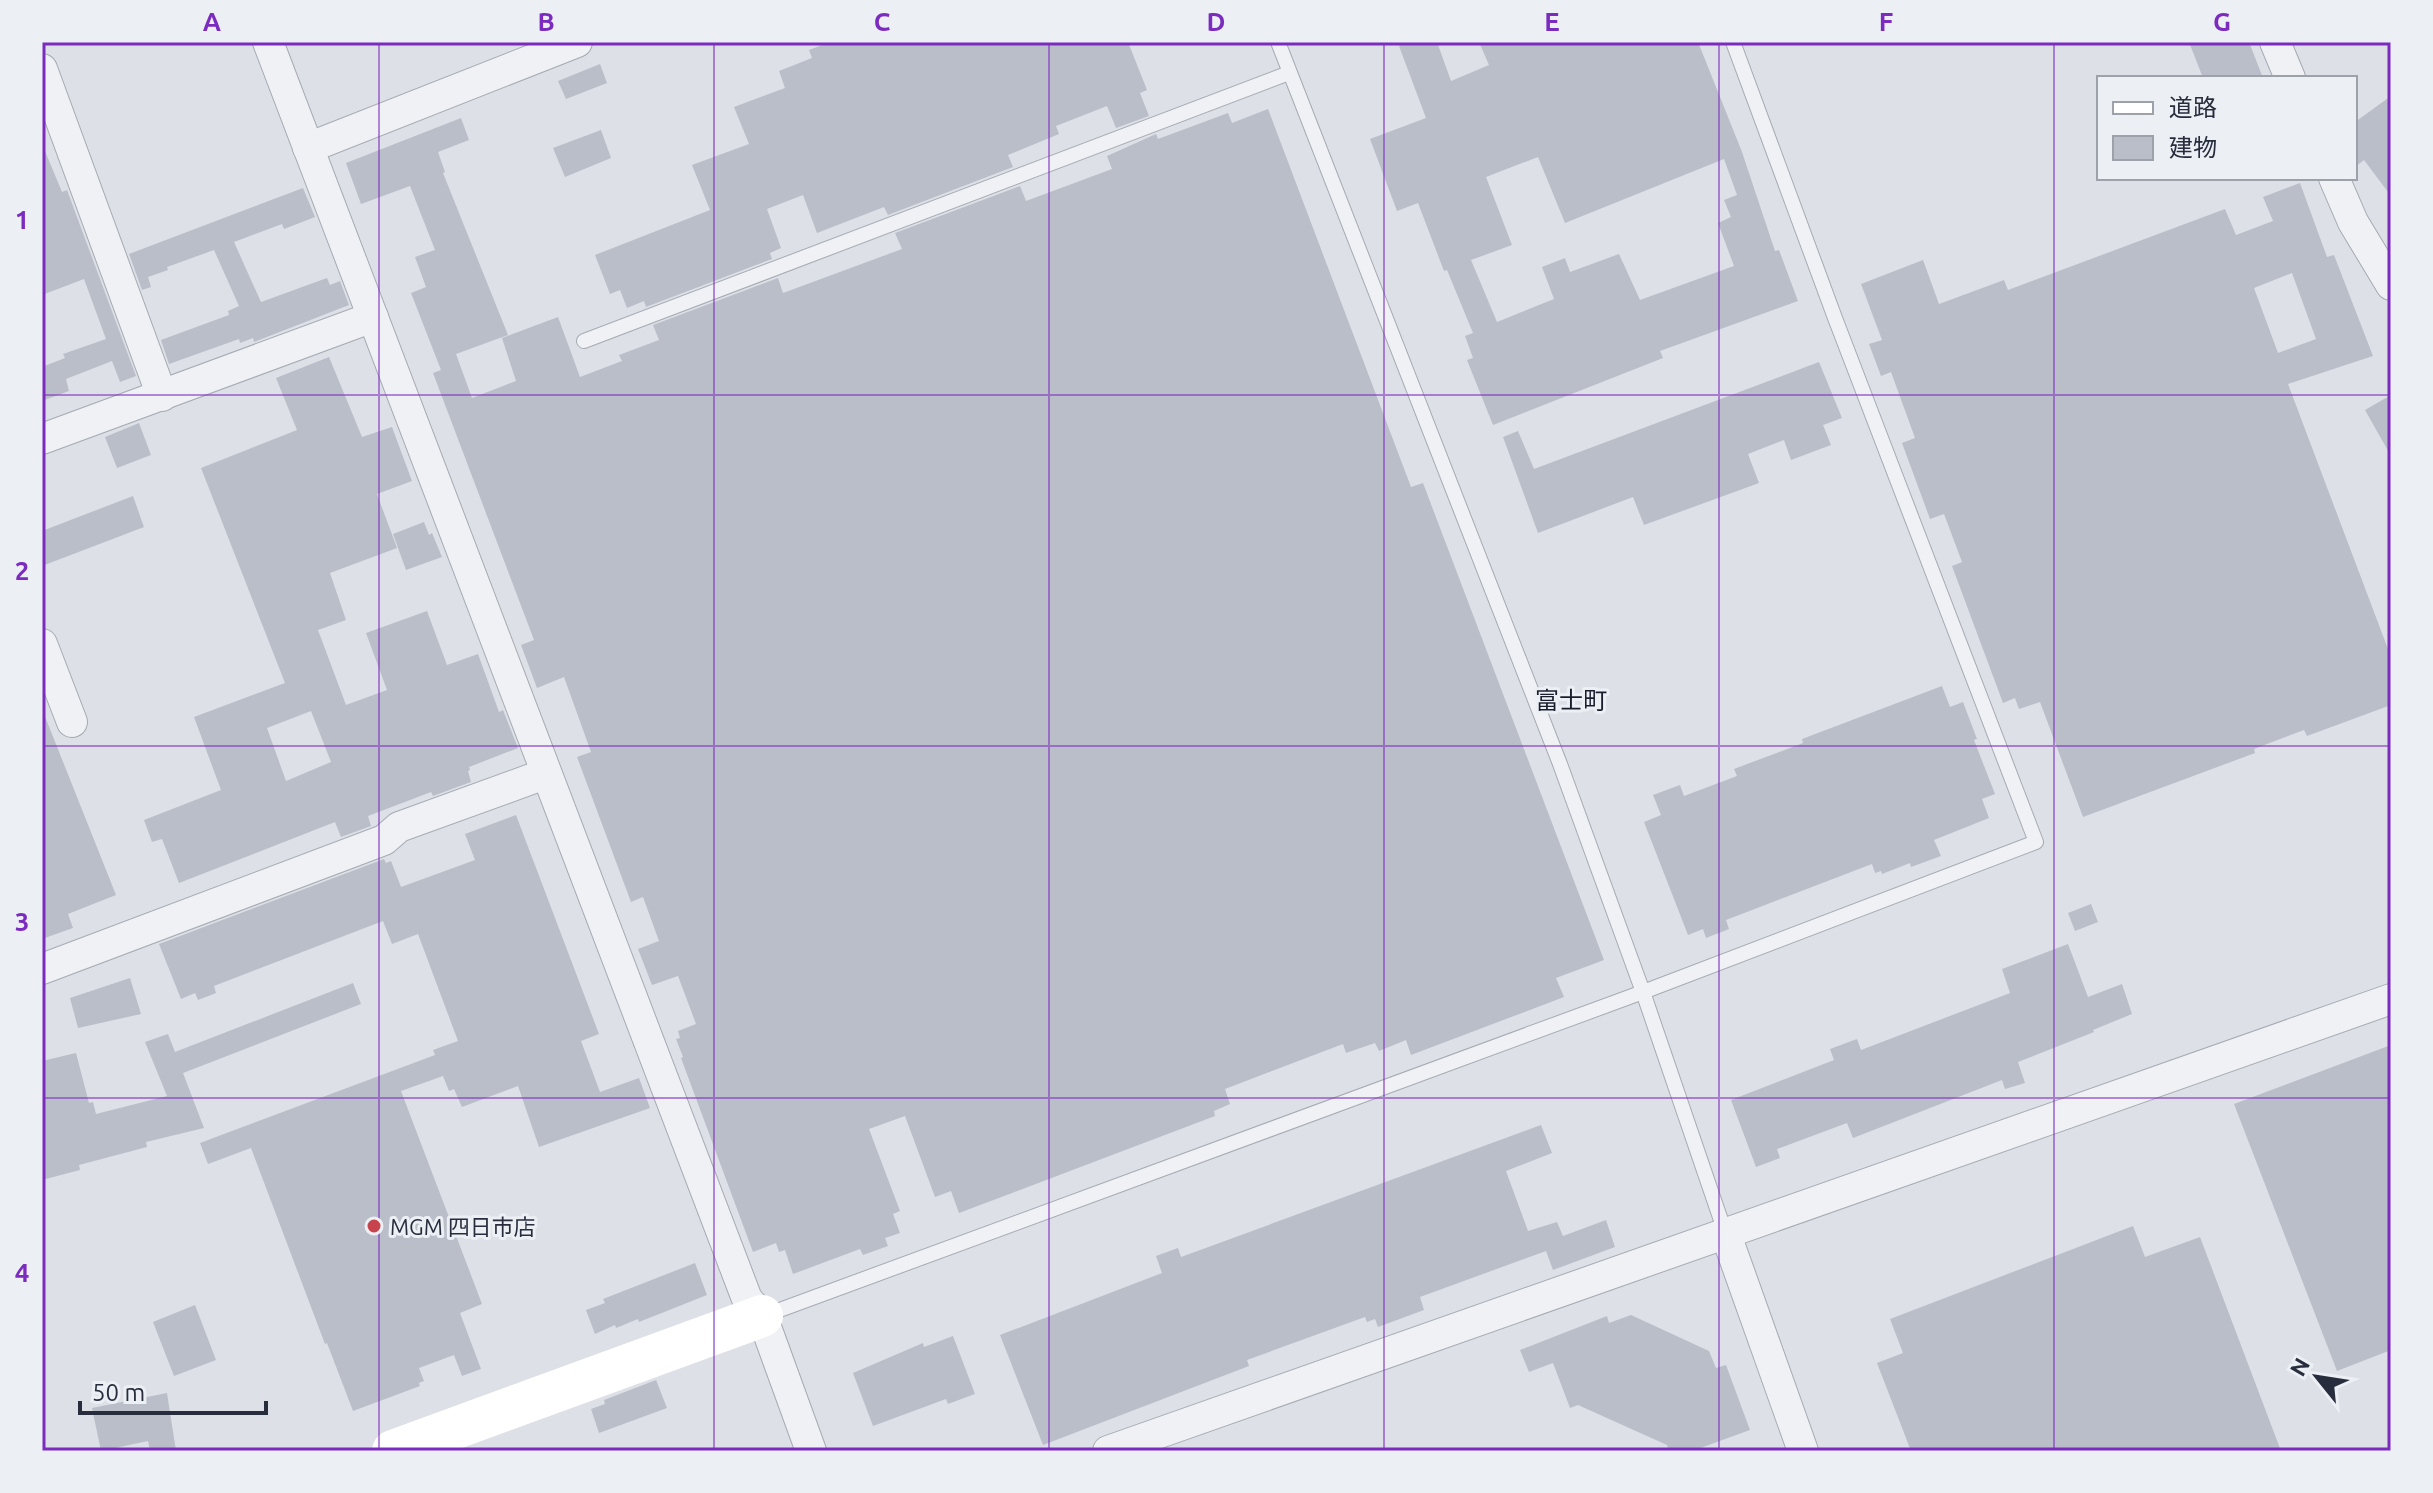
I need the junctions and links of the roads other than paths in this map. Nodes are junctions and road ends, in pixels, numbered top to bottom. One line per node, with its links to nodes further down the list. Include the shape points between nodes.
1 (268, 42): 9 (street)
2 (577, 42): 9 (street)
3 (1278, 42): 7 (lane)
4 (1733, 42): 20 (lane, via 2036,842)
5 (2275, 42): 8 (street)
6 (42, 69): 14 (street)
7 (1289, 73): 13 (lane); 20 (lane)
8 (2289, 76)
9 (308, 148): 12 (street)
10 (2335, 180): 11 (street)
11 (2391, 285)
12 (373, 317): 14 (street); 18 (street)
13 (584, 341)
14 (162, 396): 15 (street)
15 (42, 439)
16 (42, 644): 17 (street)
17 (72, 722)
18 (545, 774): 19 (street); 23 (street, via 747,1299)
19 (42, 969)
20 (1643, 992): 22 (lane); 23 (lane)
21 (2391, 999): 22 (street)
22 (1725, 1232): 26 (street); 27 (street)
23 (762, 1316): 24 (street); 25 (street)
24 (393, 1451)
25 (811, 1451)
26 (1108, 1451)
27 (1803, 1451)

